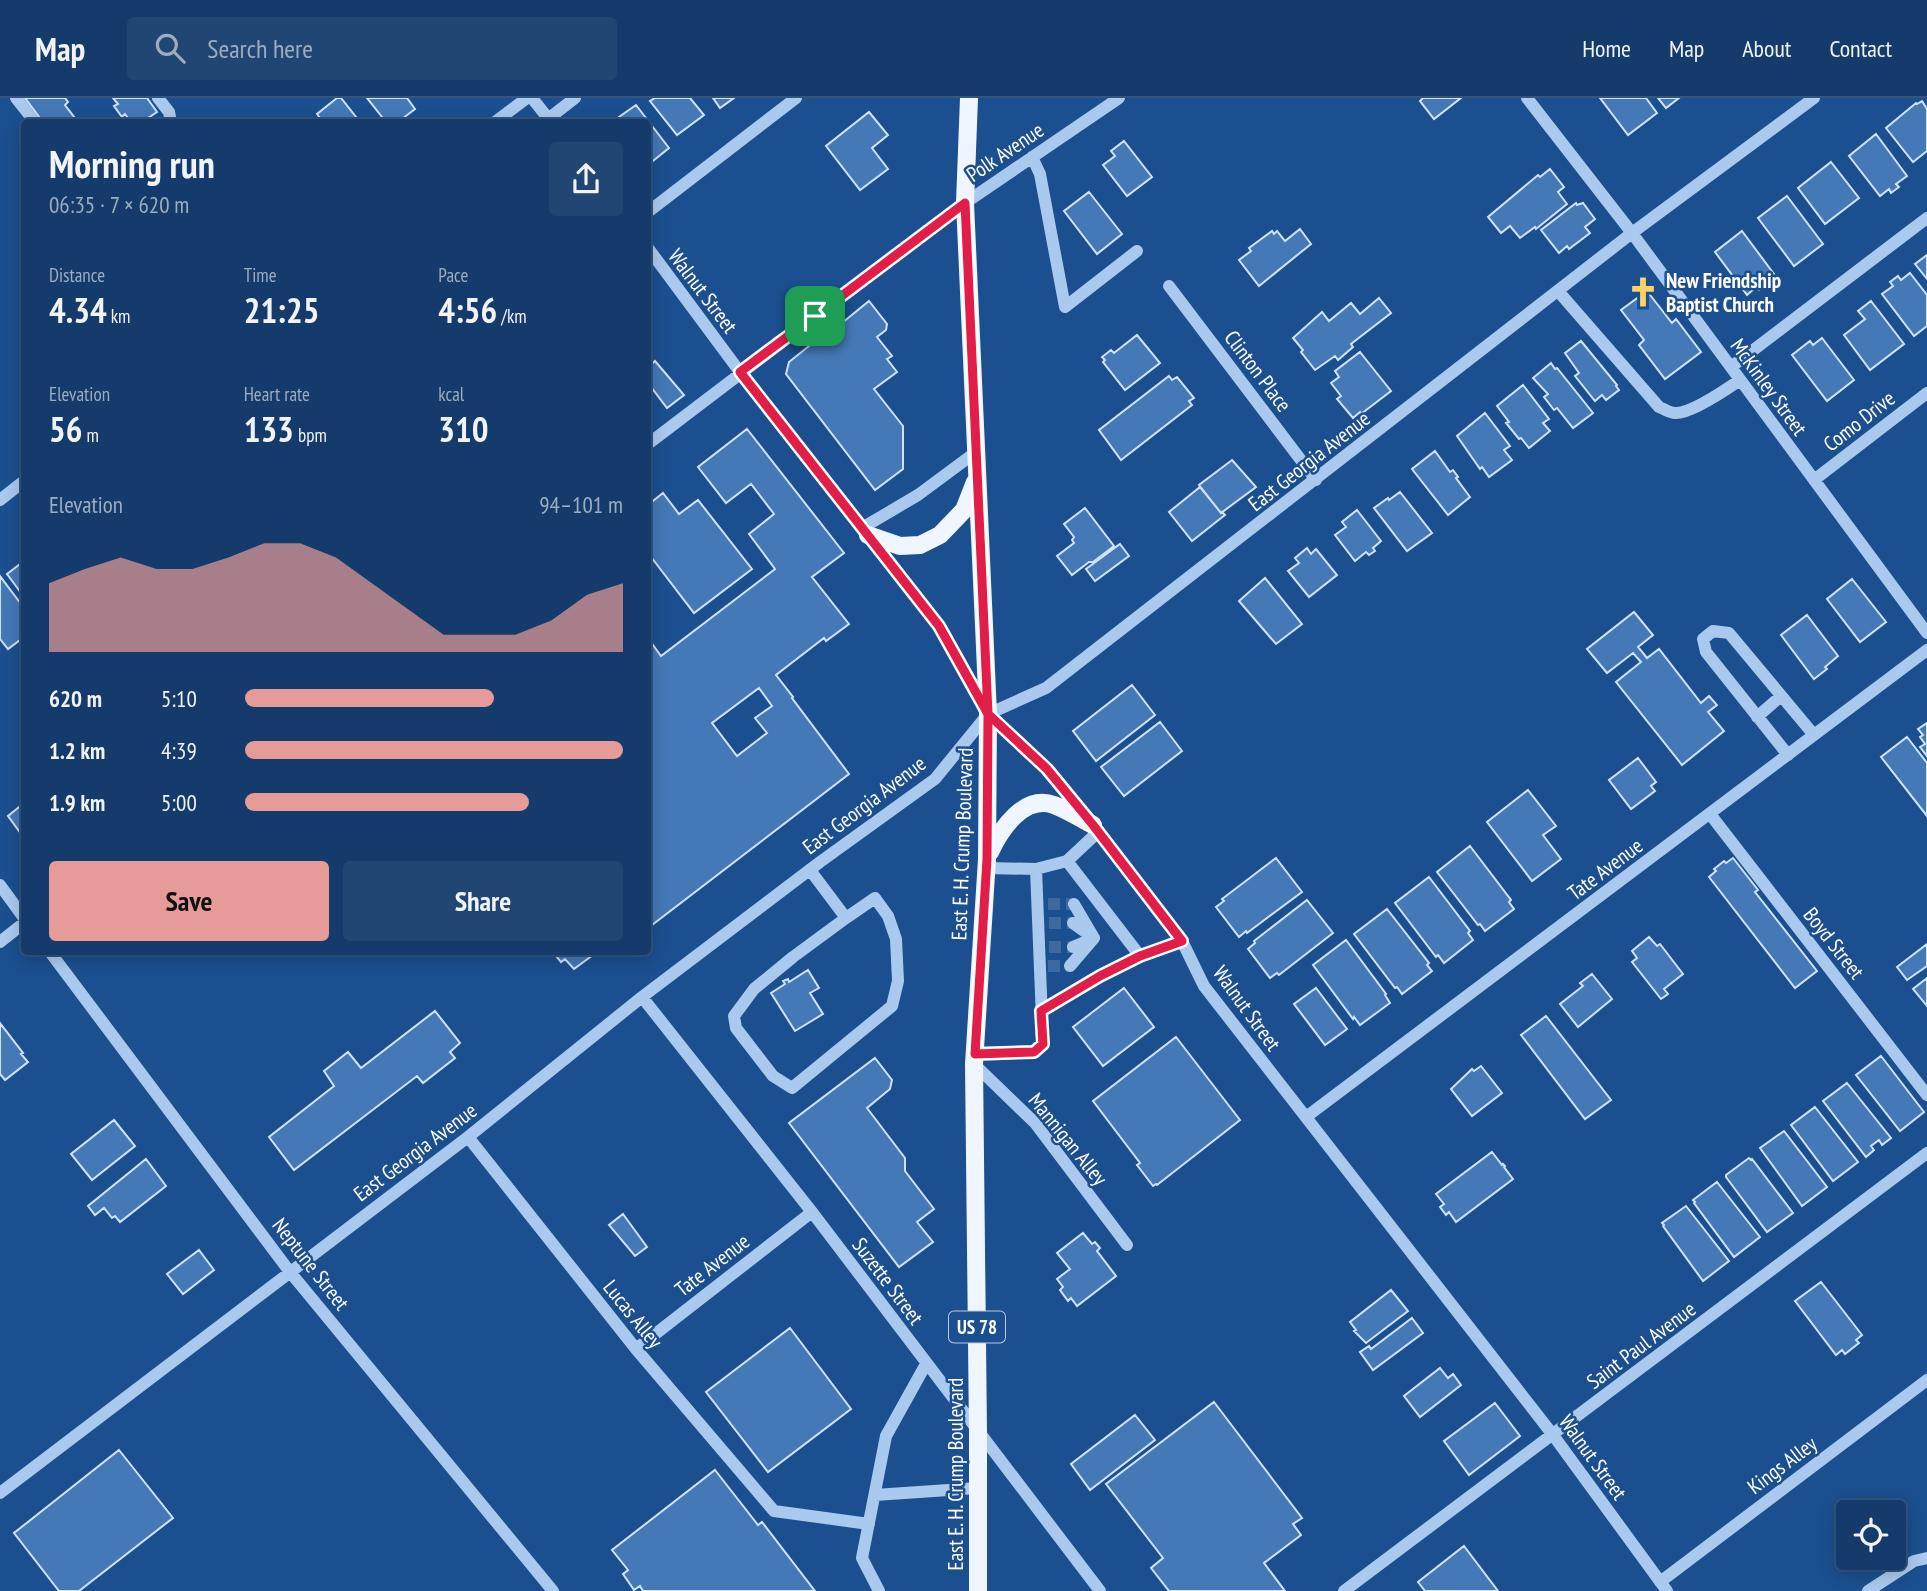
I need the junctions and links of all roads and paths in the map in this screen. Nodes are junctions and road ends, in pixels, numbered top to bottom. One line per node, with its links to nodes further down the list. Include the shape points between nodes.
1 (16, 98): 11 (street)
2 (158, 98): 12 (street)
3 (527, 98): 13 (street)
4 (532, 98): 14 (street)
5 (575, 98): 15 (street)
6 (796, 98): 18 (street)
7 (969, 98): 17 (main road, East E. H. Crump Boulevard / US 78)
8 (1119, 98): 16 (street, Polk Avenue)
9 (1527, 98): 20 (street, McKinley Street)
10 (1814, 98): 20 (street, East Georgia Avenue)
11 (33, 119)
12 (170, 119)
13 (499, 119)
14 (548, 119)
15 (552, 119)
16 (1032, 157): 17 (street, Polk Avenue); 21 (street, via 1040,173 1065,307)
17 (965, 203): 26 (street, Polk Avenue); 30 (main road, East E. H. Crump Boulevard / US 78)
18 (651, 210)
19 (1927, 218): 25 (street)
20 (1632, 233): 24 (street, East Georgia Avenue); 25 (street, McKinley Street)
21 (1137, 251)
22 (651, 252): 26 (street, Walnut Street)
23 (1169, 286): 32 (street, Clinton Place)
24 (1558, 291): 27 (street, via 1659,407 1675,414 1692,409); 32 (street, East Georgia Avenue)
25 (1731, 368): 27 (street, McKinley Street)
26 (740, 372): 29 (street, Polk Avenue); 36 (street, Walnut Street)
27 (1740, 380): 33 (street, McKinley Street)
28 (1927, 393): 33 (street, Como Drive)
29 (651, 442)
30 (976, 452): 31 (main road, East E. H. Crump Boulevard / US 78); 36 (street)
31 (978, 475): 36 (main road, via 964,510 940,535 920,545 900,546); 40 (main road, East E. H. Crump Boulevard / US 78)
32 (1316, 480): 40 (street, East Georgia Avenue, via 1046,688)
33 (1814, 480): 37 (street, McKinley Street)
34 (21, 483): 35 (street)
35 (0, 500)
36 (865, 532): 40 (street, Walnut Street, via 939,626)
37 (1927, 633)
38 (1927, 650): 42 (street, Tate Avenue)
39 (1781, 696): 41 (street); 41 (street, via 1729,633 1713,631 1703,639 1706,652); 42 (street)
40 (988, 714): 45 (street, Walnut Street, via 1047,769); 47 (main road, East E. H. Crump Boulevard / US 78); 49 (street, East Georgia Avenue, via 935,779)
41 (1757, 717): 43 (street)
42 (1814, 736): 43 (street, Tate Avenue)
43 (1788, 755): 44 (street, Tate Avenue)
44 (1710, 814): 67 (street, Boyd Street); 68 (street, Tate Avenue)
45 (1095, 828): 46 (street); 47 (main road, via 1053,805 1030,805 997,836); 58 (street, Walnut Street)
46 (1067, 861): 48 (street); 56 (street)
47 (986, 863): 48 (street); 66 (main road, East E. H. Crump Boulevard / US 78)
48 (1035, 869): 65 (street, via 1043,904)
49 (810, 870): 53 (street); 64 (street, East Georgia Avenue)
50 (0, 886): 52 (street)
51 (1074, 904): 57 (street)
52 (21, 916)
53 (846, 918): 53 (street, via 875,898 888,916 896,939 898,981 892,1006 792,1088 773,1076 736,1028 734,1016 754,989)
54 (21, 923): 59 (street)
55 (1073, 923): 57 (street)
56 (1117, 926): 57 (street); 62 (street)
57 (1094, 938): 60 (street); 63 (street)
58 (1182, 941): 62 (street); 68 (street, Walnut Street, via 1203,986)
59 (0, 942)
60 (1073, 947)
61 (52, 955): 73 (street, Neptune Street)
62 (1140, 956): 65 (street)
63 (1070, 966)
64 (642, 997): 69 (street, East Georgia Avenue); 71 (street, Suzette Street)
65 (1041, 1011): 66 (street, via 1043,1044 1034,1052)
66 (974, 1059): 72 (street, Mannigan Alley, via 1035,1123); 77 (main road, East E. H. Crump Boulevard / US 78)
67 (1927, 1095)
68 (1306, 1117): 78 (street, Walnut Street)
69 (468, 1137): 73 (street, East Georgia Avenue); 74 (street, Lucas Alley)
70 (1927, 1153): 78 (street, Saint Paul Avenue)
71 (812, 1212): 74 (street, Tate Avenue); 75 (street, Suzette Street)
72 (1127, 1245)
73 (290, 1272): 80 (street, East Georgia Avenue); 85 (street, Neptune Street)
74 (636, 1349): 82 (street, Lucas Alley, via 774,1511)
75 (926, 1364): 77 (street, Suzette Street); 81 (street, via 886,1436)
76 (1927, 1380): 84 (street, Kings Alley)
77 (978, 1433): 79 (main road, East E. H. Crump Boulevard / US 78); 88 (street, Suzette Street)
78 (1553, 1435): 84 (street, Walnut Street); 89 (street, Saint Paul Avenue)
79 (978, 1488): 81 (street); 87 (main road, East E. H. Crump Boulevard / US 78)
80 (0, 1493)
81 (875, 1495): 82 (street)
82 (869, 1524): 86 (street, via 862,1558)
83 (1927, 1558): 90 (street, via 1914,1561)
84 (1663, 1586)
85 (553, 1591)
86 (878, 1591)
87 (978, 1591)
88 (1100, 1591)
89 (1344, 1591)
90 (1868, 1591)

